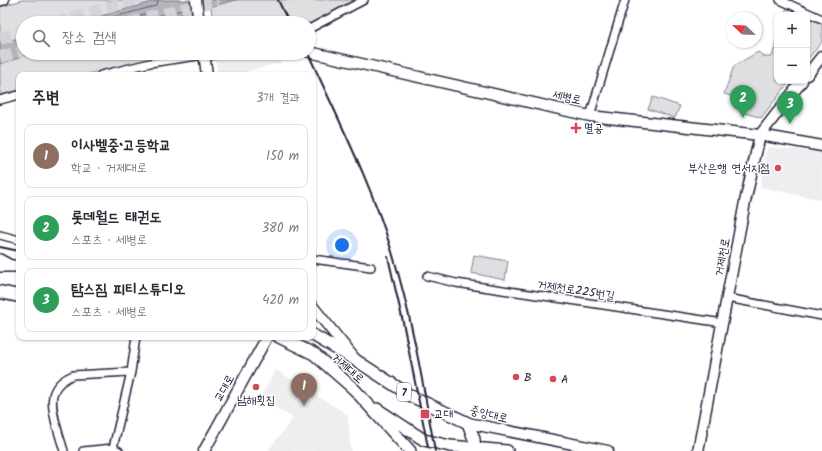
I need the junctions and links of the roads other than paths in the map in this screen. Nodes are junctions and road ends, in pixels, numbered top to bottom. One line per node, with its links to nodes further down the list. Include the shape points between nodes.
1 (4, 0): 6 (street)
2 (196, 0): 7 (main road, bridge)
3 (364, 0): 9 (street)
4 (625, 0): 20 (street)
5 (780, 0): 8 (street)
6 (0, 1)
7 (199, 16)
8 (822, 19)
9 (316, 25)
10 (316, 54): 20 (main road, 세병로)
11 (822, 56): 14 (main road)
12 (168, 60): 15 (street)
13 (205, 60): 16 (main road)
14 (810, 71)
15 (113, 72)
16 (207, 72)
17 (800, 84): 21 (main road, 거제천로)
18 (16, 96): 19 (street)
19 (0, 100)
20 (590, 116): 21 (main road, 세병로)
21 (760, 135): 22 (main road, 세병로); 36 (main road, 거제천로)
22 (822, 146)
23 (0, 235): 24 (street)
24 (16, 239)
25 (0, 258): 28 (street)
26 (316, 259): 30 (street)
27 (0, 266): 29 (main road)
28 (16, 266)
29 (16, 266)
30 (371, 267)
31 (427, 276): 39 (street, 거제천로225번길, via 456,283)
32 (0, 292): 33 (highway)
33 (16, 295)
34 (16, 296): 35 (main road)
35 (0, 297)
36 (727, 298): 38 (street); 39 (main road, 거제천로)
37 (316, 311): 44 (main road)
38 (822, 316)
39 (722, 324): 56 (main road, 거제천로)
40 (316, 337): 44 (main road, 중앙대로 / 7)
41 (136, 340): 45 (street)
42 (265, 340): 52 (main road, 교대로)
43 (285, 340): 46 (main road, 거제대로, via 314,354)
44 (357, 361): 47 (main road, 중앙대로 / 7, via 411,396)
45 (131, 372): 48 (street); 50 (street, via 73,375 65,378 54,392 52,410)
46 (365, 401): 49 (main road, 거제대로, via 424,440); 53 (main road, 거제대로)
47 (468, 423): 49 (main road); 55 (main road, 중앙대로 / 7)
48 (116, 450): 51 (street)
49 (475, 450): 54 (main road, 거제대로)
50 (64, 451)
51 (83, 451)
52 (204, 451)
53 (410, 451)
54 (507, 451)
55 (608, 451)
56 (698, 451)

